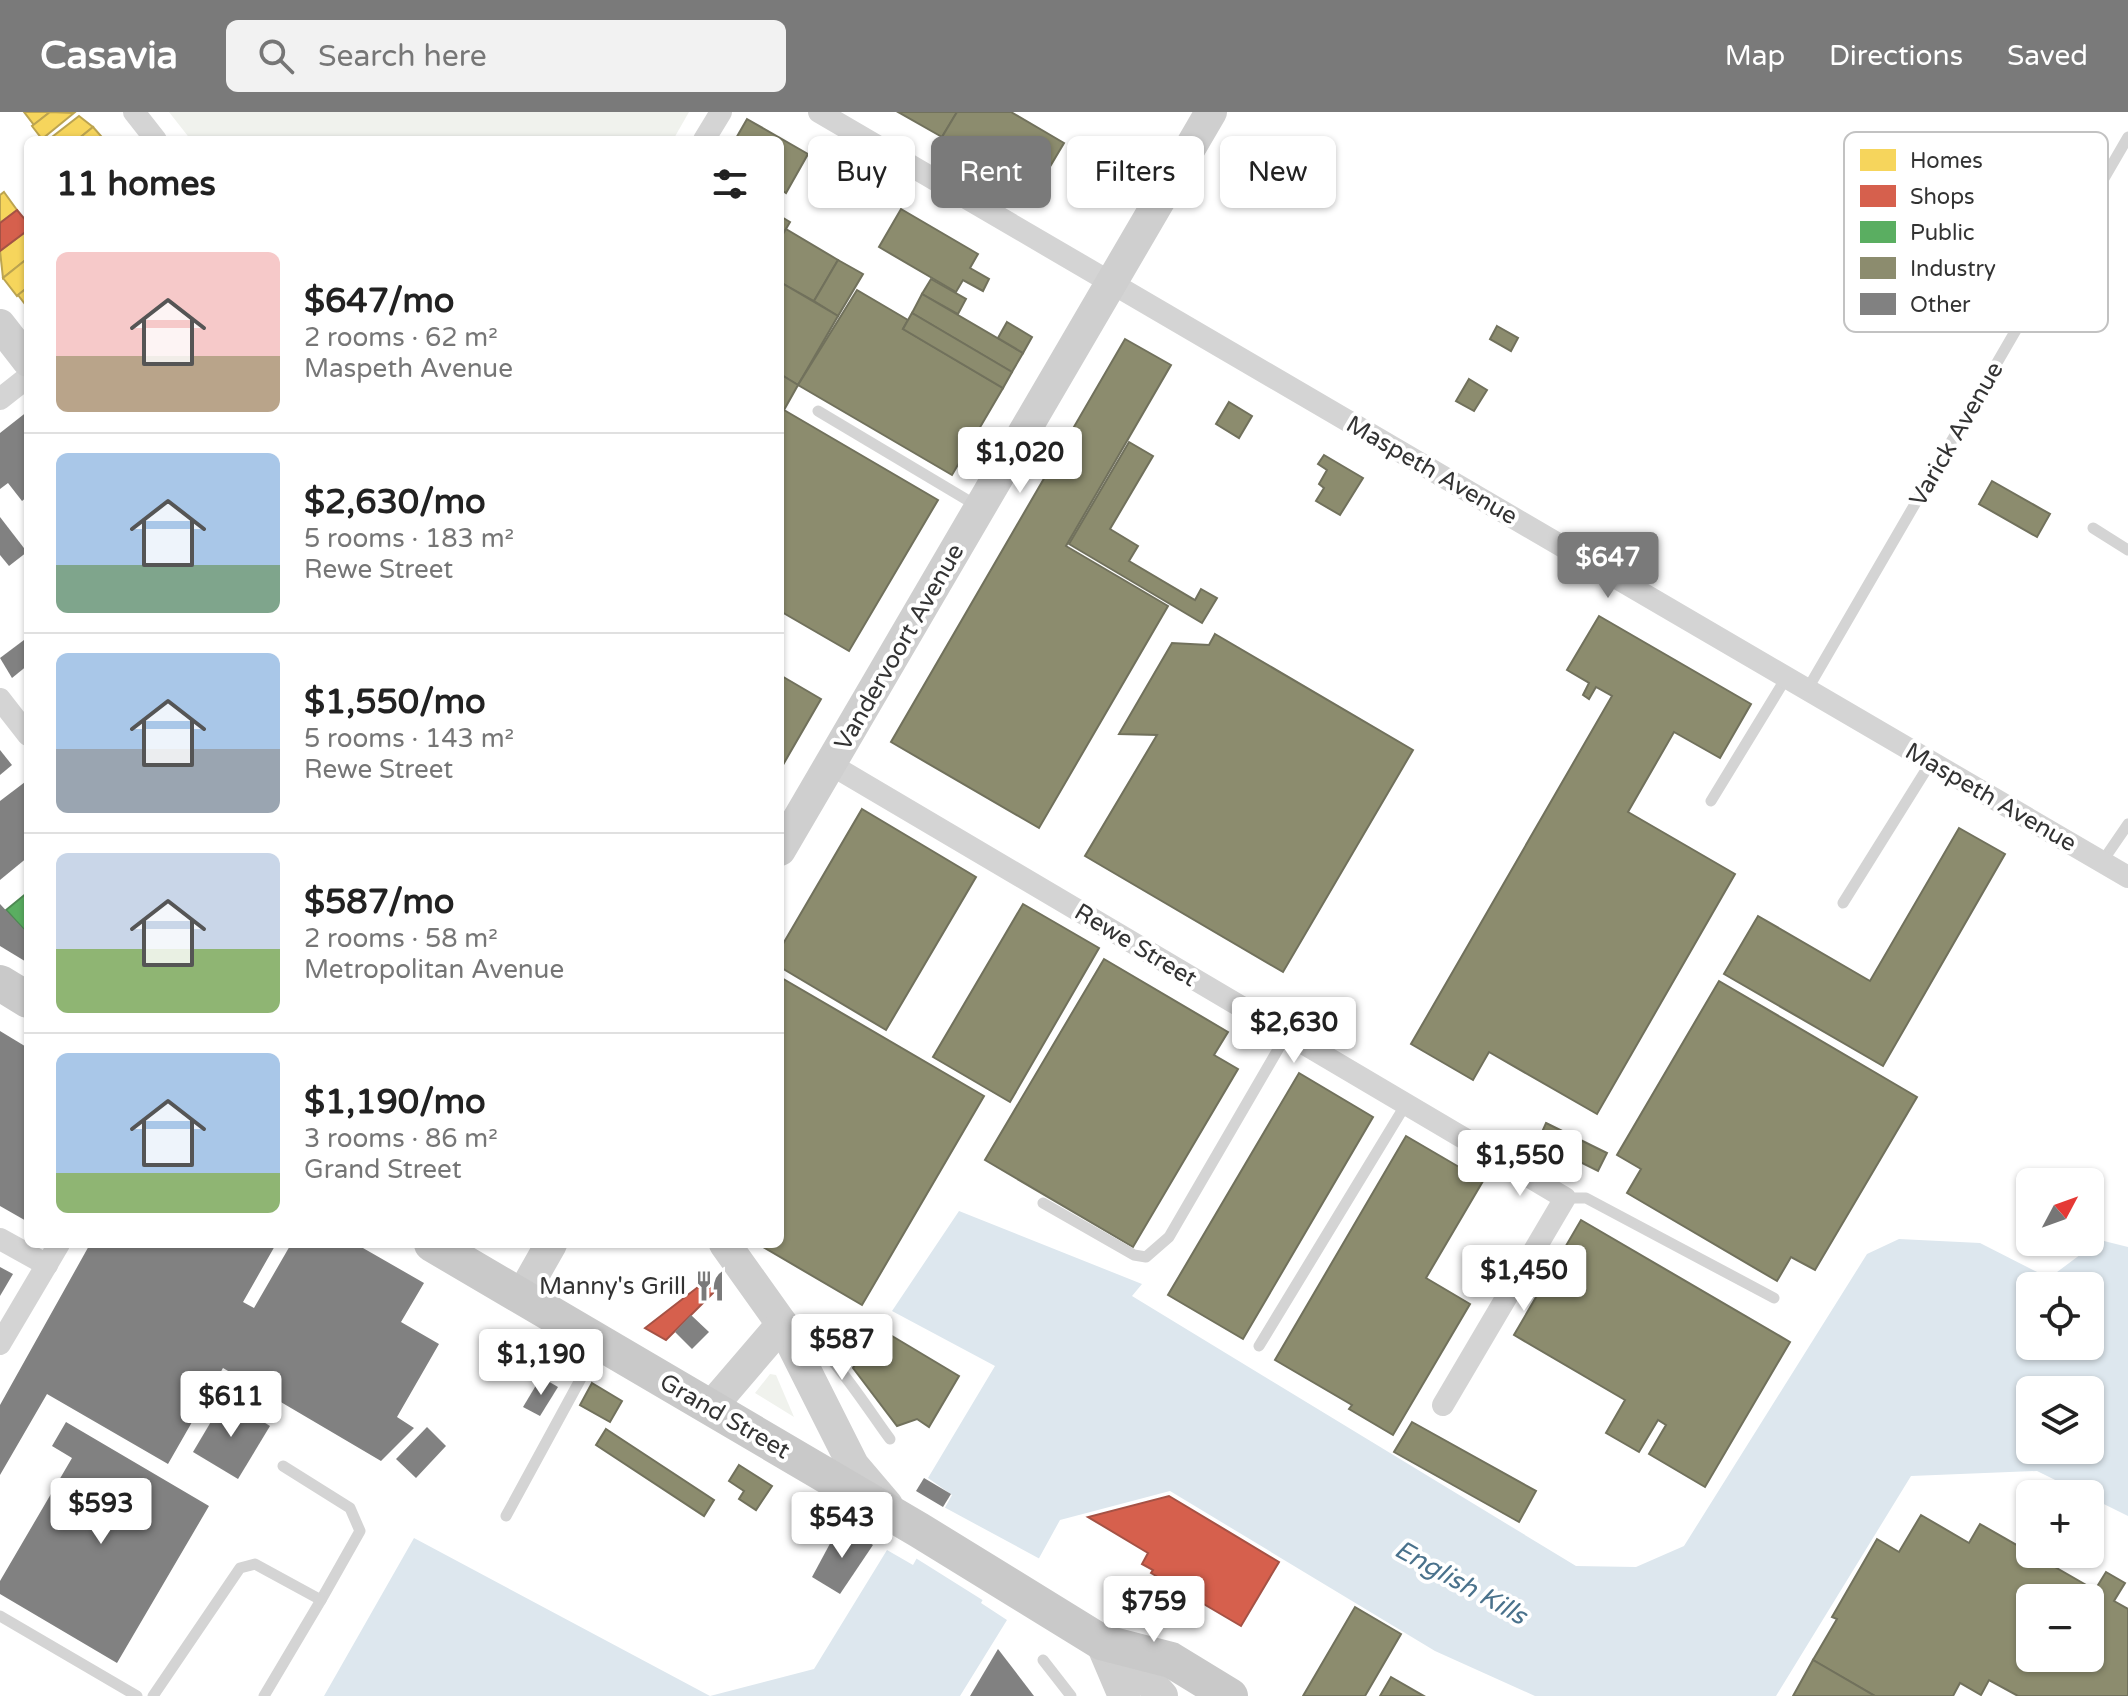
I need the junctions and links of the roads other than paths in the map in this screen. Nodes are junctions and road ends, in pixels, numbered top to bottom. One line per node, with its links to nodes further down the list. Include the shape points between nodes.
1 (134, 112): 5 (street)
2 (721, 112): 6 (street)
3 (819, 112): 9 (street, Maspeth Avenue)
4 (1211, 112): 9 (main road, Vandervoort Avenue)
5 (153, 136)
6 (706, 136)
7 (2128, 137): 8 (lane, Varick Avenue)
8 (2108, 171)
9 (1111, 283): 16 (main road, Vandervoort Avenue); 19 (street, Maspeth Avenue)
10 (0, 325): 12 (main road)
11 (2015, 332): 20 (lane, Varick Avenue)
12 (24, 356)
13 (24, 380): 14 (street)
14 (0, 399)
15 (818, 411): 16 (lane)
16 (980, 507): 24 (main road, Vandervoort Avenue)
17 (2093, 528): 18 (lane)
18 (2128, 550)
19 (1786, 678): 20 (street, Maspeth Avenue); 25 (lane)
20 (1807, 690): 23 (street, Maspeth Avenue)
21 (0, 699): 22 (street)
22 (24, 730)
23 (1931, 762): 28 (street, Maspeth Avenue); 30 (lane)
24 (830, 764): 27 (main road, Vandervoort Avenue); 33 (street, Rewe Street)
25 (1711, 801)
26 (2128, 824): 28 (lane)
27 (784, 843)
28 (2102, 862): 29 (street, Maspeth Avenue)
29 (2128, 877)
30 (1843, 903)
31 (0, 983): 32 (main road)
32 (24, 998)
33 (1287, 1034): 34 (street, Rewe Street); 36 (lane, via 1169,1237 1146,1257)
34 (1406, 1104): 35 (street, Rewe Street); 48 (lane)
35 (1565, 1198): 44 (lane, via 1586,1198); 49 (street)
36 (1043, 1203)
37 (0, 1239): 42 (street)
38 (57, 1248): 42 (street)
39 (439, 1248): 43 (main road, Grand Street)
40 (549, 1248): 43 (main road)
41 (728, 1248): 45 (main road)
42 (47, 1265): 47 (street)
43 (521, 1297): 46 (main road, Grand Street)
44 (1774, 1298)
45 (782, 1324): 50 (main road); 51 (lane, via 804,1331); 54 (main road, via 853,1465)
46 (600, 1343): 50 (main road, Grand Street); 53 (lane)
47 (0, 1344)
48 (1259, 1346)
49 (1443, 1405)
50 (711, 1407): 54 (main road, Grand Street)
51 (890, 1439)
52 (283, 1466): 55 (lane, via 350,1508 360,1531)
53 (506, 1516)
54 (902, 1520): 57 (main road, Grand Street)
55 (321, 1600): 61 (lane, via 255,1564 240,1568); 62 (lane)
56 (0, 1616): 60 (lane)
57 (1101, 1642): 59 (main road); 64 (main road, via 1129,1659); 65 (main road, Grand Street, via 1171,1660)
58 (1043, 1660): 63 (lane)
59 (1119, 1694)
60 (137, 1696)
61 (153, 1696)
62 (264, 1696)
63 (1071, 1696)
64 (1162, 1696)
65 (1230, 1696)

